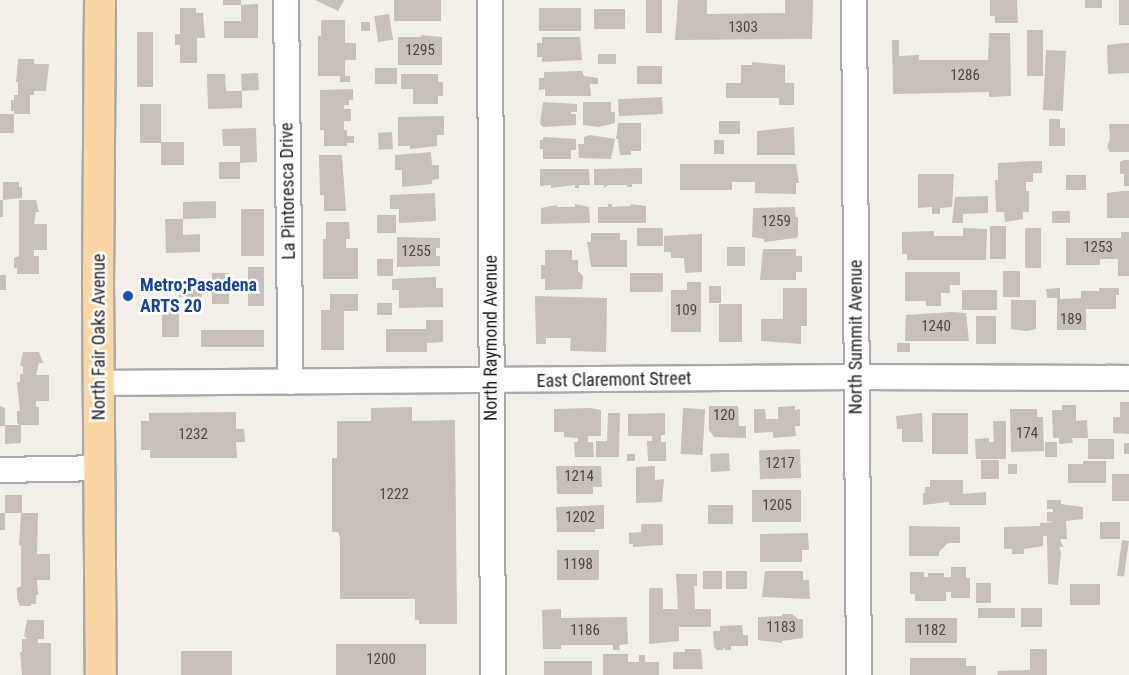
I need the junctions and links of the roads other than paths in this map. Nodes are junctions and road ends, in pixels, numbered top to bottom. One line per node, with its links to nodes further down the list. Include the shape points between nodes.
1 (100, 0): 9 (main road, North Fair Oaks Avenue)
2 (286, 0): 8 (street, La Pintoresca Drive)
3 (490, 0): 7 (street, North Raymond Avenue)
4 (854, 0): 5 (street, North Summit Avenue)
5 (856, 377): 6 (street, East Claremont Street); 7 (street, East Claremont Street); 14 (street, North Summit Avenue)
6 (1129, 378)
7 (491, 381): 8 (street, East Claremont Street); 13 (street, North Raymond Avenue)
8 (291, 382): 9 (street, East Claremont Street)
9 (98, 383): 10 (main road, North Fair Oaks Avenue)
10 (100, 468): 11 (street); 12 (main road, North Fair Oaks Avenue)
11 (0, 470)
12 (100, 675)
13 (493, 675)
14 (859, 675)

